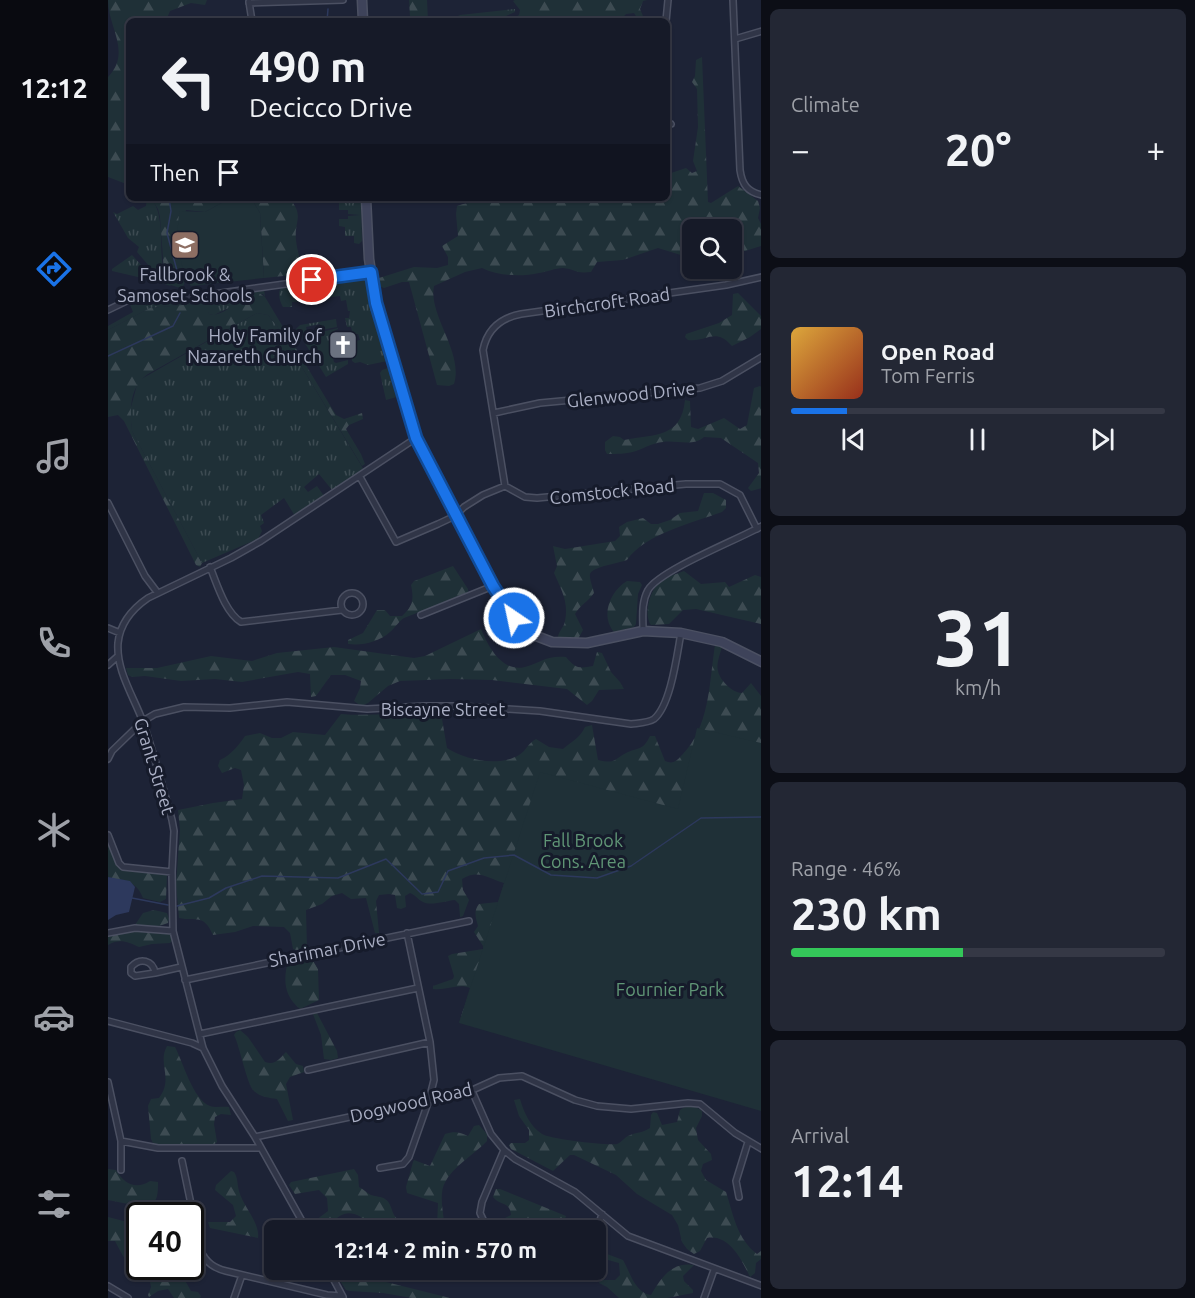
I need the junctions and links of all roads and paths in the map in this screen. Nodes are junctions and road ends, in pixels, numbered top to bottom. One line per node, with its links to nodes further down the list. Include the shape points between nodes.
1 (343, 0): 5 (street)
2 (362, 0): 7 (street)
3 (668, 0): 8 (street)
4 (733, 0): 10 (street)
5 (249, 1): 6 (street)
6 (252, 18)
7 (363, 18)
8 (666, 18)
9 (761, 31): 10 (street)
10 (735, 39): 11 (street, via 740,170 749,190)
11 (761, 195)
12 (366, 201): 13 (street)
13 (371, 272): 15 (street, via 178,299 137,296); 18 (street, via 376,303)
14 (761, 277): 17 (street, Birchcroft Road, via 510,316 491,330 483,351)
15 (108, 310)
16 (761, 358): 17 (street, Glenwood Drive, via 732,376 700,388 540,403)
17 (494, 413): 20 (street)
18 (416, 438): 19 (street, Grant Street); 22 (street)
19 (360, 477): 22 (street, via 395,541); 24 (street, Grant Street, via 261,541)
20 (505, 486): 22 (street, via 483,495); 23 (street, Comstock Road, via 525,497 537,498 720,484 740,495)
21 (108, 503): 26 (street, via 145,576)
22 (455, 516): 25 (street)
23 (759, 528): 30 (street, via 657,580 644,598)
24 (210, 567): 26 (street, Grant Street); 27 (street, via 228,607 241,622)
25 (493, 586): 28 (street); 30 (street, via 522,626 552,642 586,643)
26 (158, 592): 31 (street, Grant Street, via 130,613)
27 (342, 610): 27 (street, via 356,615 363,607 362,600 353,593 346,595)
28 (421, 615)
29 (108, 628): 31 (street)
30 (643, 631): 32 (street)
31 (120, 633): 33 (street, Grant Street)
32 (681, 633): 34 (street, via 723,642); 36 (street, Biscayne Street, via 665,700 653,720 642,723 540,711 425,706 367,709 287,702 230,708 184,707)
33 (118, 656): 35 (street); 36 (street, Grant Street)
34 (761, 661)
35 (108, 665)
36 (142, 721): 37 (street); 39 (street, Grant Street, via 172,820)
37 (108, 759)
38 (108, 835): 39 (street, via 123,867)
39 (172, 872): 41 (street, Grant Street)
40 (469, 921): 43 (street, Sharimar Drive)
41 (173, 932): 42 (street, via 135,928); 44 (street, Grant Street)
42 (108, 933)
43 (407, 933): 46 (street, Sharimar Drive); 47 (street)
44 (181, 967): 45 (street); 46 (street, Grant Street)
45 (155, 973)
46 (185, 980): 49 (street, Grant Street)
47 (418, 988): 49 (street); 50 (street)
48 (108, 1021): 51 (street)
49 (200, 1034): 51 (street, Grant Street)
50 (430, 1042): 52 (street); 55 (street, via 434,1080)
51 (203, 1047): 56 (street, Grant Street, via 222,1086)
52 (308, 1070)
53 (108, 1082): 57 (street)
54 (472, 1091): 55 (street, Dogwood Road); 58 (street, Dogwood Road, via 500,1077 522,1076 597,1106 631,1109 700,1104); 61 (street, via 491,1134)
55 (429, 1100): 56 (street, Dogwood Road); 63 (street, via 409,1157 403,1164)
56 (255, 1137): 59 (street, Grant Street)
57 (121, 1141): 59 (street, via 158,1148); 64 (street)
58 (748, 1142): 60 (street, Dogwood Road); 65 (street, via 736,1181)
59 (261, 1148): 67 (street, Grant Street)
60 (761, 1148)
61 (504, 1150): 66 (street, via 575,1192); 68 (street, via 482,1202)
62 (182, 1161): 71 (street, via 206,1262)
63 (380, 1168)
64 (121, 1170)
65 (739, 1197)
66 (602, 1214): 69 (street); 70 (street, via 628,1236)
67 (301, 1220)
68 (483, 1220)
69 (600, 1220)
70 (714, 1270): 74 (street); 78 (street)
71 (242, 1275): 75 (street); 77 (street)
72 (334, 1280): 75 (street)
73 (108, 1286): 76 (street)
74 (761, 1286)
75 (343, 1297)
76 (128, 1298)
77 (234, 1298)
78 (704, 1298)

